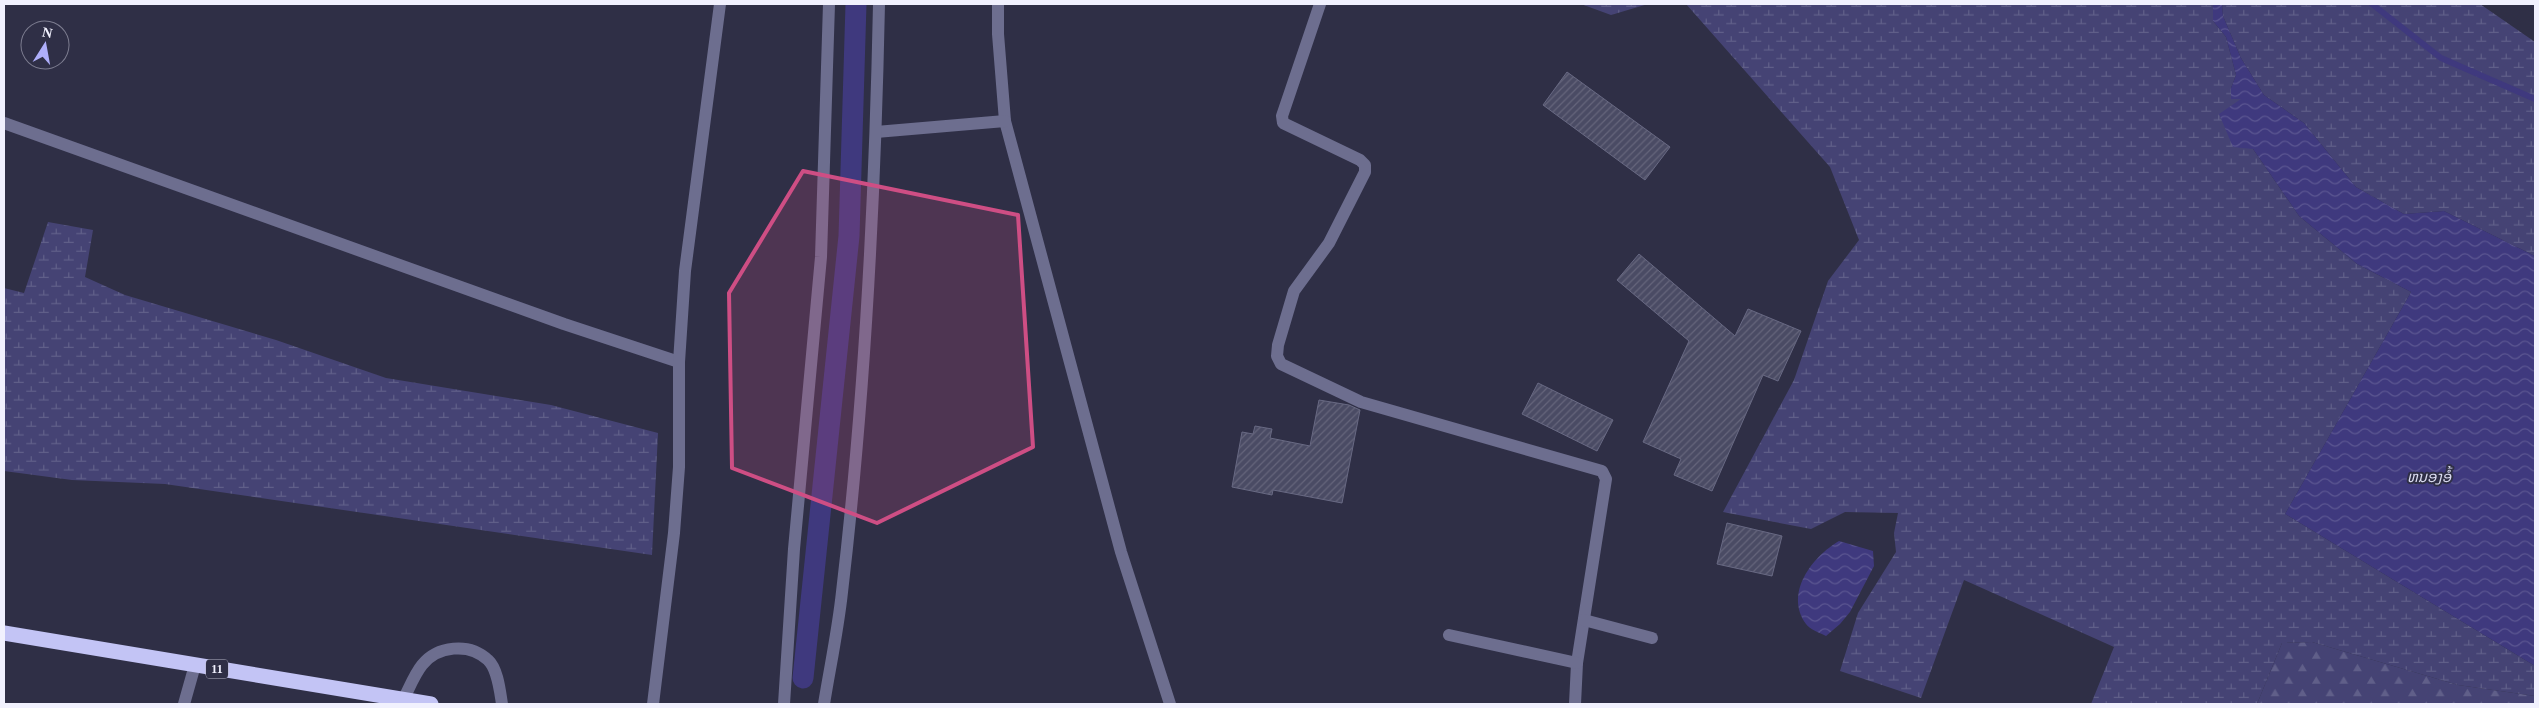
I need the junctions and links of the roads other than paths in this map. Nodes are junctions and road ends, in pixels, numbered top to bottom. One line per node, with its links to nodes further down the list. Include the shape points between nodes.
1 (720, 4): 9 (street, via 684,271)
2 (829, 4): 21 (street, via 821,257 794,549)
3 (879, 4): 8 (street)
4 (998, 4): 6 (street)
5 (1320, 4): 10 (street, via 1282,116 1283,123 1360,160 1365,165 1365,172 1329,243 1294,291 1277,356 1281,364 1361,402 1602,471 1606,479)
6 (1005, 122): 8 (street); 23 (street, via 1121,552)
7 (4, 123): 9 (street)
8 (876, 132): 22 (street, via 854,470 842,594)
9 (679, 362): 20 (street, via 679,467 674,533)
10 (1584, 620): 13 (street); 14 (street)
11 (4, 632): 15 (highway, 11)
12 (1449, 636): 14 (street)
13 (1652, 638)
14 (1578, 663): 24 (street)
15 (195, 665): 16 (highway, 11); 17 (street)
16 (403, 700): 18 (highway, 11); 19 (street, via 422,665 436,653 449,648 472,652 489,660)
17 (184, 704)
18 (431, 704)
19 (502, 704)
20 (653, 704)
21 (784, 704)
22 (824, 704)
23 (1170, 704)
24 (1574, 704)

